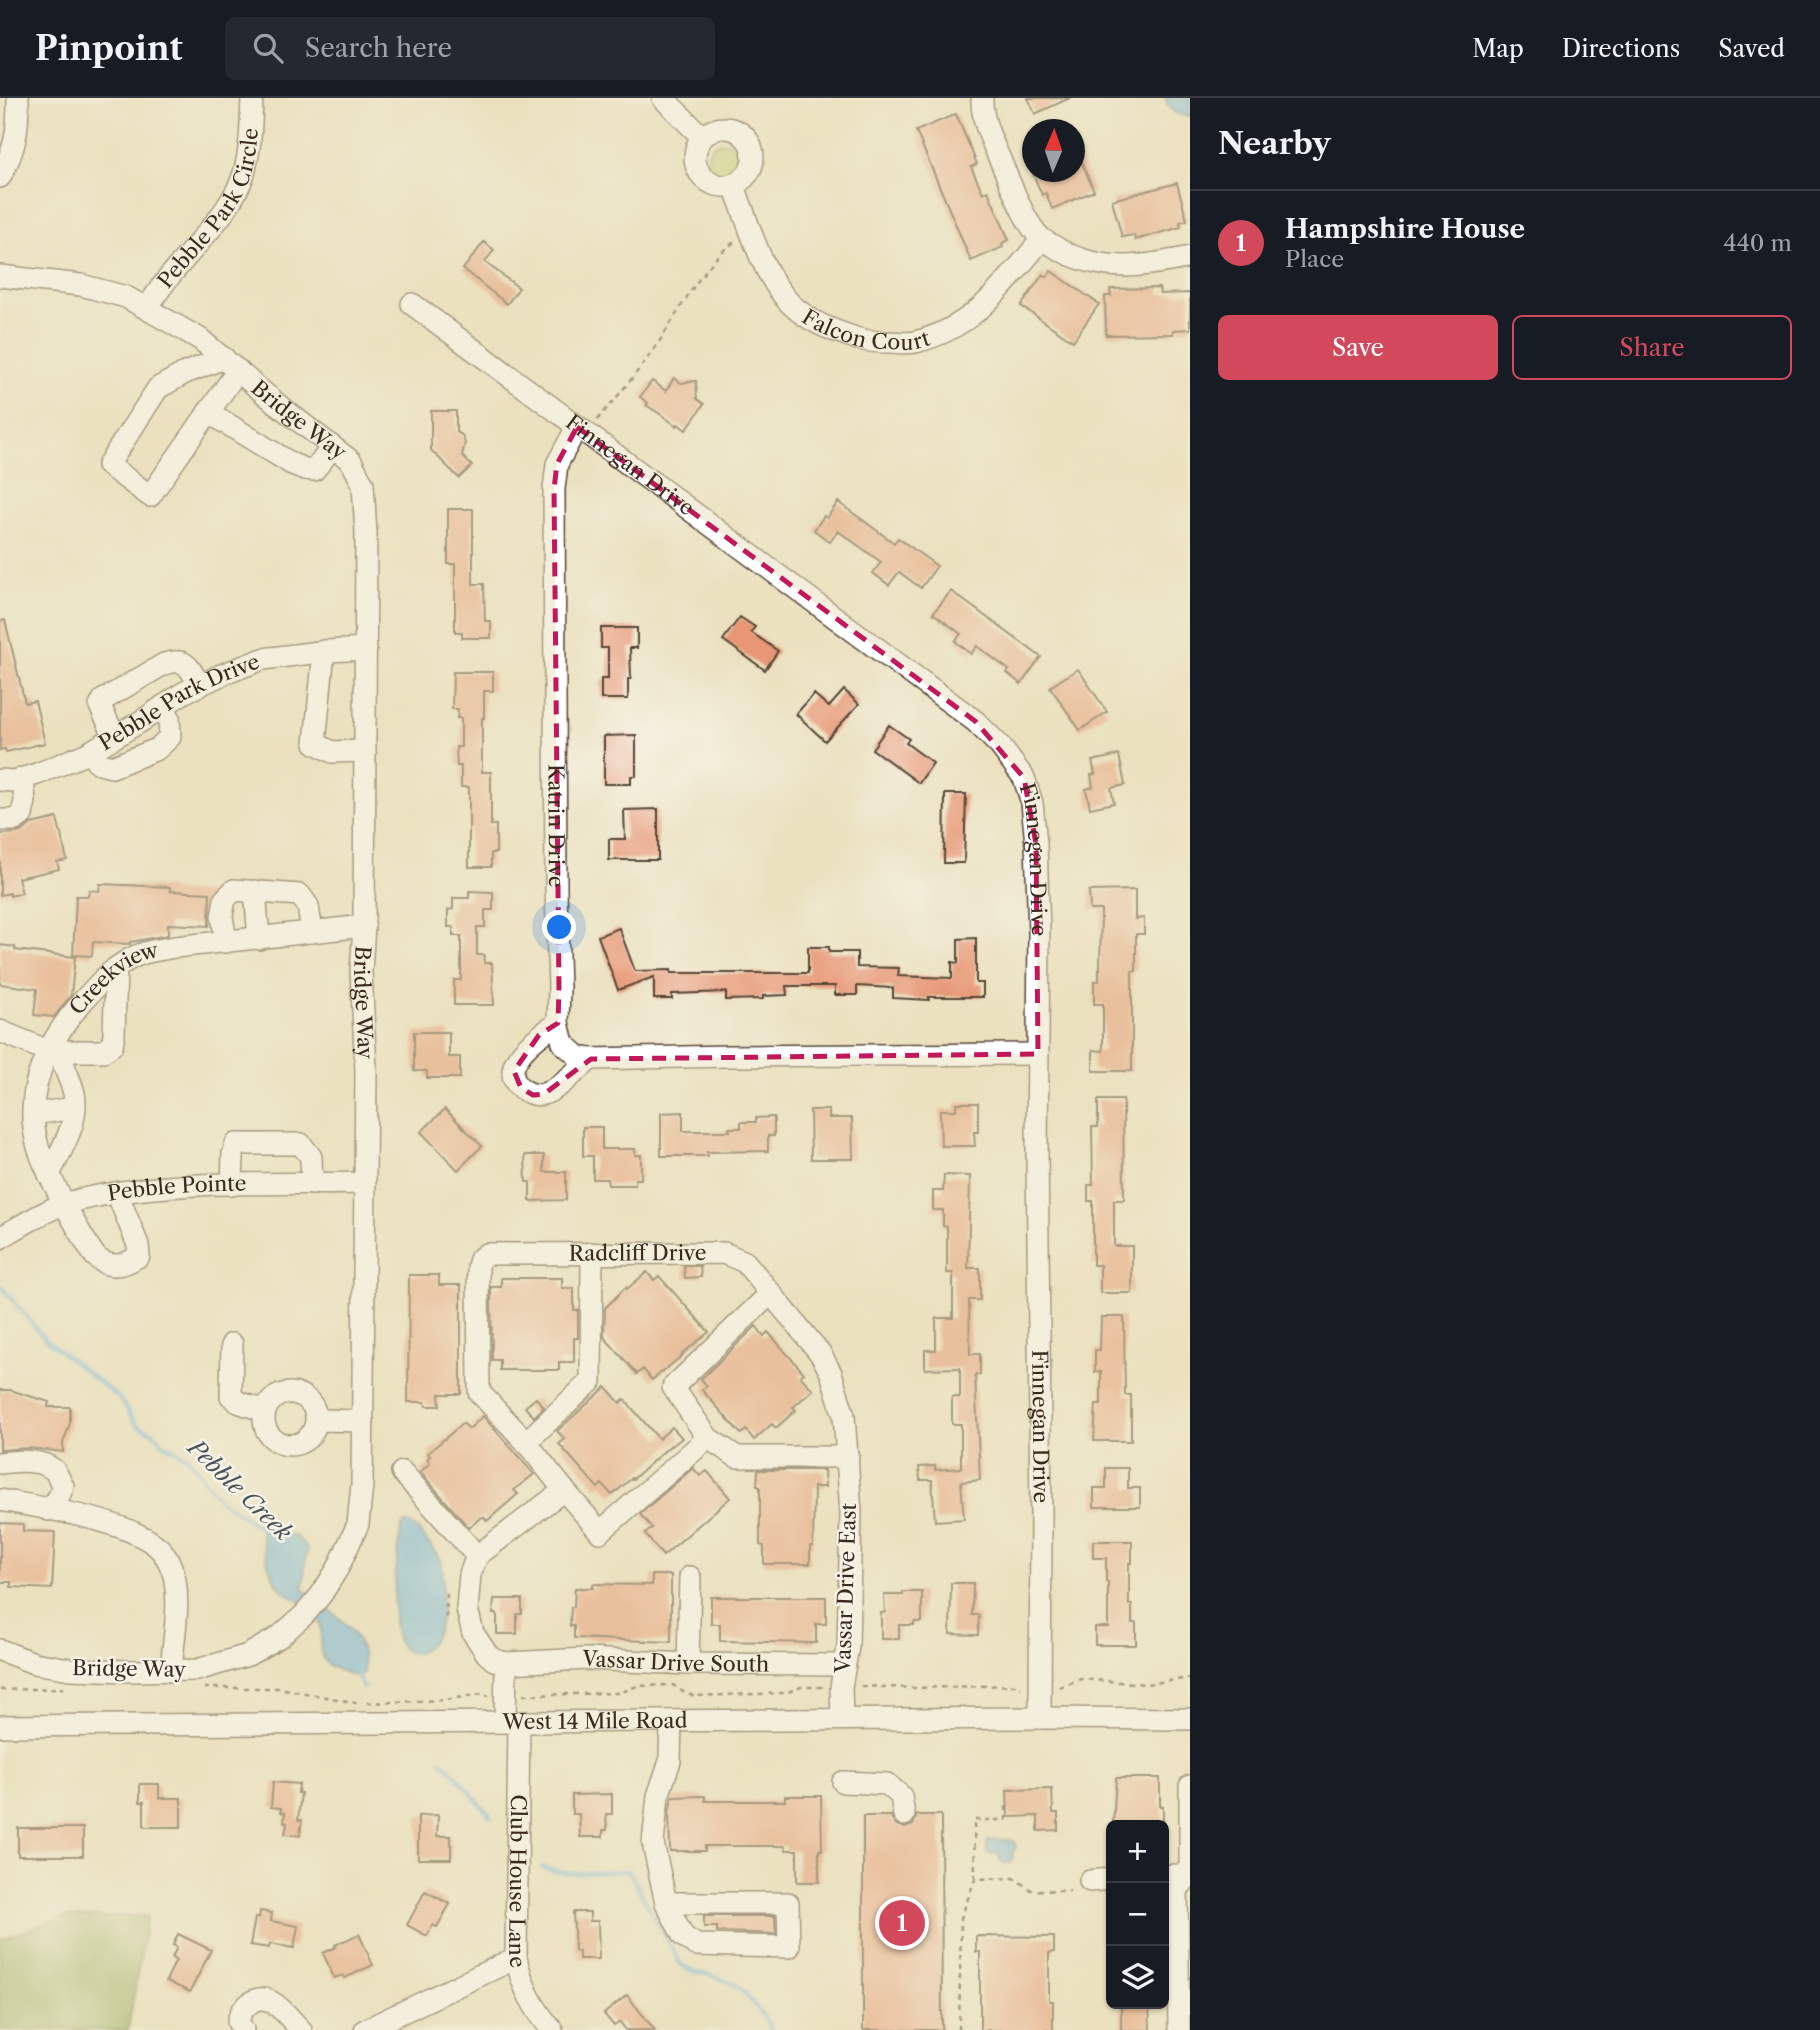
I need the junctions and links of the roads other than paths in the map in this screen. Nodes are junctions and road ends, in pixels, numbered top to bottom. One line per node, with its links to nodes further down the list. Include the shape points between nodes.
1 (18, 98): 6 (street, via 17,134)
2 (252, 98): 12 (street, Pebble Park Circle, via 243,176 231,200)
3 (663, 98): 5 (street)
4 (982, 98): 8 (street, via 986,125 1010,183)
5 (702, 137): 7 (street, via 695,155 699,172 714,184); 7 (street, via 729,128 745,137 752,164)
6 (0, 177)
7 (733, 184): 8 (street, Falcon Court, via 768,272 788,302 825,327 863,341 913,343 944,332 988,302)
8 (1042, 239): 9 (street, via 1103,265 1129,267)
9 (1190, 257)
10 (0, 276): 12 (street, Bridge Way, via 81,285 125,297)
11 (412, 303): 15 (street, Finnegan Drive)
12 (147, 309): 13 (street, Bridge Way, via 200,339)
13 (231, 364): 14 (street); 14 (street, via 206,366 158,388 108,465 150,496); 16 (street, Bridge Way)
14 (208, 412): 16 (street, via 305,469 314,471)
15 (581, 430): 33 (street, Katrin Drive, via 557,464 554,489); 36 (street, Finnegan Drive, via 975,721 1024,778 1036,844)
16 (333, 447): 17 (street, Bridge Way, via 351,461 363,484)
17 (366, 649): 18 (street, Pebble Park Drive); 22 (street, Bridge Way)
18 (324, 651): 19 (street, Pebble Park Drive, via 263,659); 22 (street, via 315,743 332,752)
19 (199, 685): 20 (street, Pebble Park Drive); 21 (street, via 188,666 173,661 103,700 102,714)
20 (163, 706): 21 (street, Pebble Park Drive); 23 (street, via 170,737 157,749 112,767)
21 (115, 737): 23 (street, Pebble Park Drive)
22 (365, 751): 28 (street, Bridge Way)
23 (88, 753): 24 (street, Pebble Park Drive)
24 (23, 778): 25 (street, Pebble Park Drive); 26 (street, via 26,801 22,815)
25 (0, 780)
26 (0, 820)
27 (255, 891): 29 (street, via 300,895 308,906); 30 (street); 31 (street, via 234,890 225,899)
28 (364, 926): 29 (street, Creekview); 41 (street, Bridge Way)
29 (312, 932): 30 (street, Creekview)
30 (259, 939): 31 (street, Creekview)
31 (226, 942): 32 (street, Creekview, via 144,953)
32 (116, 968): 35 (street, Creekview, via 69,1017); 35 (street, via 112,1045 104,1051)
33 (558, 1023): 37 (street, Katrin Drive, via 563,1043 579,1057); 37 (street, via 518,1058 514,1071 521,1088 533,1095 544,1094)
34 (0, 1031): 35 (street)
35 (55, 1051): 38 (street, via 70,1079); 39 (street, Creekview, via 38,1075)
36 (1038, 1054): 37 (street); 68 (street, Finnegan Drive)
37 (591, 1059)
38 (74, 1108): 39 (street); 40 (street, via 73,1126)
39 (33, 1114): 40 (street, Creekview, via 36,1140)
40 (49, 1175): 45 (street, Creekview)
41 (365, 1183): 42 (street, Pebble Pointe); 52 (street, Bridge Way)
42 (312, 1184): 43 (street, Pebble Pointe); 43 (street, via 311,1157 301,1144 236,1144)
43 (232, 1185): 44 (street, Pebble Pointe)
44 (117, 1193): 45 (street, Pebble Pointe); 45 (street, Creekview, via 138,1245 139,1256 127,1264 102,1263)
45 (64, 1204): 46 (street, Pebble Pointe)
46 (0, 1237)
47 (592, 1254): 48 (street, Radcliff Drive, via 724,1253 745,1262); 54 (street, via 591,1381); 54 (street, Radcliff Drive, via 486,1254 480,1259 479,1392)
48 (771, 1293): 53 (street, via 673,1387); 55 (street, Radcliff Drive, via 831,1373 844,1416)
49 (232, 1344): 50 (street, via 231,1396)
50 (265, 1411): 51 (street, via 275,1398 290,1393 306,1398); 51 (street, via 270,1436 286,1445 303,1442)
51 (317, 1420): 52 (street)
52 (363, 1421): 67 (street, Bridge Way, via 358,1524 321,1595 279,1637 248,1655 197,1670)
53 (708, 1438): 55 (street, via 737,1457); 58 (street, via 600,1532)
54 (526, 1442): 58 (street)
55 (848, 1457): 66 (street, Vassar Drive East, via 851,1526)
56 (0, 1463): 60 (street, via 29,1462 55,1471 63,1486)
57 (402, 1472): 61 (street)
58 (564, 1490): 61 (street)
59 (0, 1500): 60 (street)
60 (48, 1510): 67 (street, via 130,1531 159,1549 175,1580)
61 (477, 1556): 64 (street, via 470,1574 470,1624 487,1654)
62 (690, 1577): 65 (street)
63 (0, 1650): 67 (street, Bridge Way, via 34,1663 70,1669)
64 (506, 1663): 65 (street, Vassar Drive South, via 586,1659); 72 (street, Club House Lane, via 505,1697)
65 (688, 1664): 66 (street, Vassar Drive South)
66 (844, 1665): 69 (street, Vassar Drive East)
67 (171, 1671)
68 (1040, 1718): 69 (street, West 14 Mile Road); 70 (street, West 14 Mile Road)
69 (842, 1719): 71 (street, West 14 Mile Road)
70 (1190, 1719)
71 (671, 1721): 72 (street, West 14 Mile Road); 79 (street, via 670,1761 658,1796 653,1843)
72 (512, 1722): 73 (street, West 14 Mile Road); 80 (street, Club House Lane)
73 (0, 1726)
74 (843, 1782): 76 (street, via 887,1784 901,1796)
75 (1190, 1786): 77 (street)
76 (904, 1815)
77 (1190, 1874): 78 (street); 85 (street, via 1177,1890)
78 (1169, 1875)
79 (666, 1902): 79 (street, via 788,1903 789,1947 696,1945 683,1936)
80 (516, 1958): 83 (street); 84 (street, Club House Lane, via 524,1989)
81 (243, 2030): 82 (street, via 238,2022 240,2012 254,2000 265,1999)
82 (301, 2030)
83 (365, 2030)
84 (552, 2030)
85 (1179, 2030)

